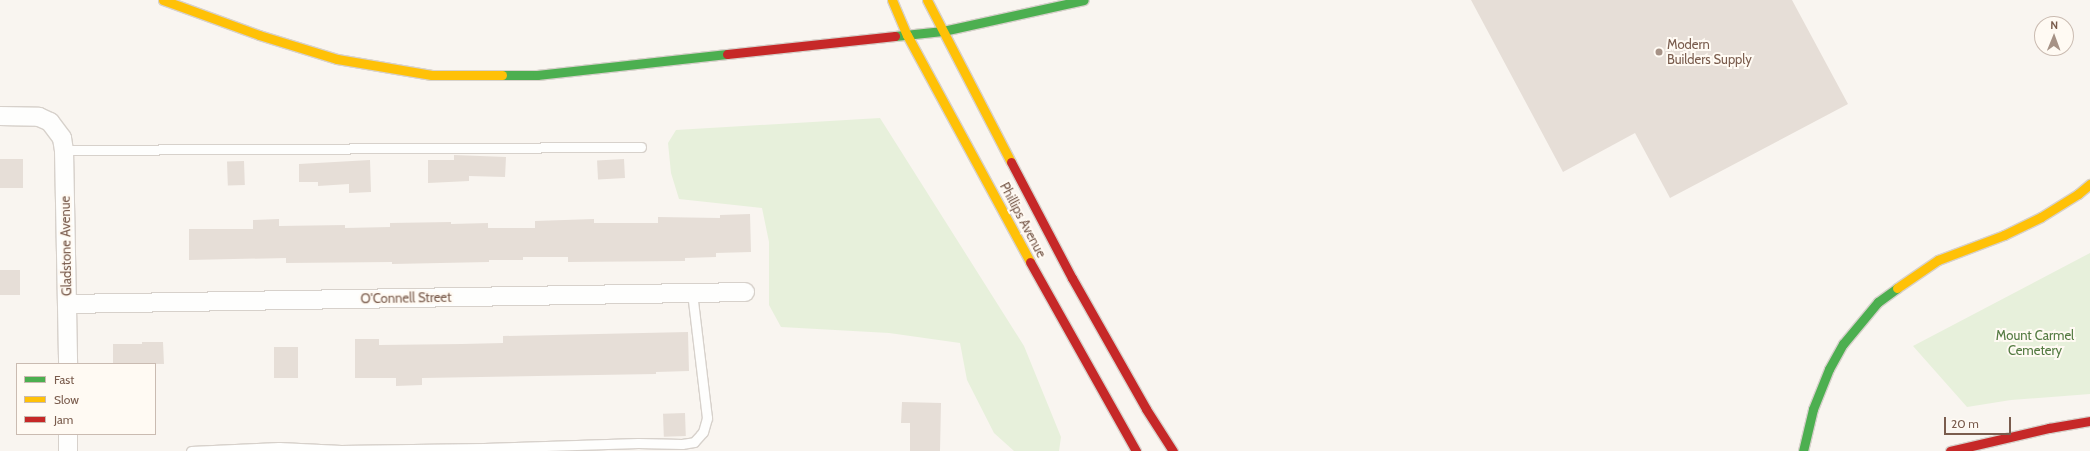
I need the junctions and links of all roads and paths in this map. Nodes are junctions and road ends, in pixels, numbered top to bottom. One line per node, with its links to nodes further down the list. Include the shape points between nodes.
1 (163, 0): 6 (main road, via 259,35 337,59 432,75 537,75)
2 (892, 0): 6 (main road, Phillips Avenue)
3 (927, 0): 5 (main road)
4 (1084, 0): 5 (main road)
5 (943, 31): 6 (main road); 20 (main road, via 1072,278)
6 (907, 35): 19 (main road, Phillips Avenue)
7 (0, 116): 9 (street, Gladstone Avenue, via 39,117 50,122 62,138)
8 (641, 147): 9 (lane)
9 (64, 150): 13 (street, Gladstone Avenue)
10 (2090, 184): 21 (main road, via 2041,217 2004,235 1938,260 1910,277 1878,302 1862,318 1829,369 1814,409)
11 (745, 292): 12 (street, O'Connell Street)
12 (692, 293): 13 (street, O'Connell Street); 18 (lane, via 707,418 703,432 694,442 342,450 279,447)
13 (68, 304): 14 (street, Gladstone Avenue)
14 (68, 363)
15 (2090, 421): 22 (main road)
16 (68, 435): 17 (street)
17 (68, 451)
18 (192, 451)
19 (1136, 451)
20 (1173, 451)
21 (1803, 451)
22 (1950, 451)

